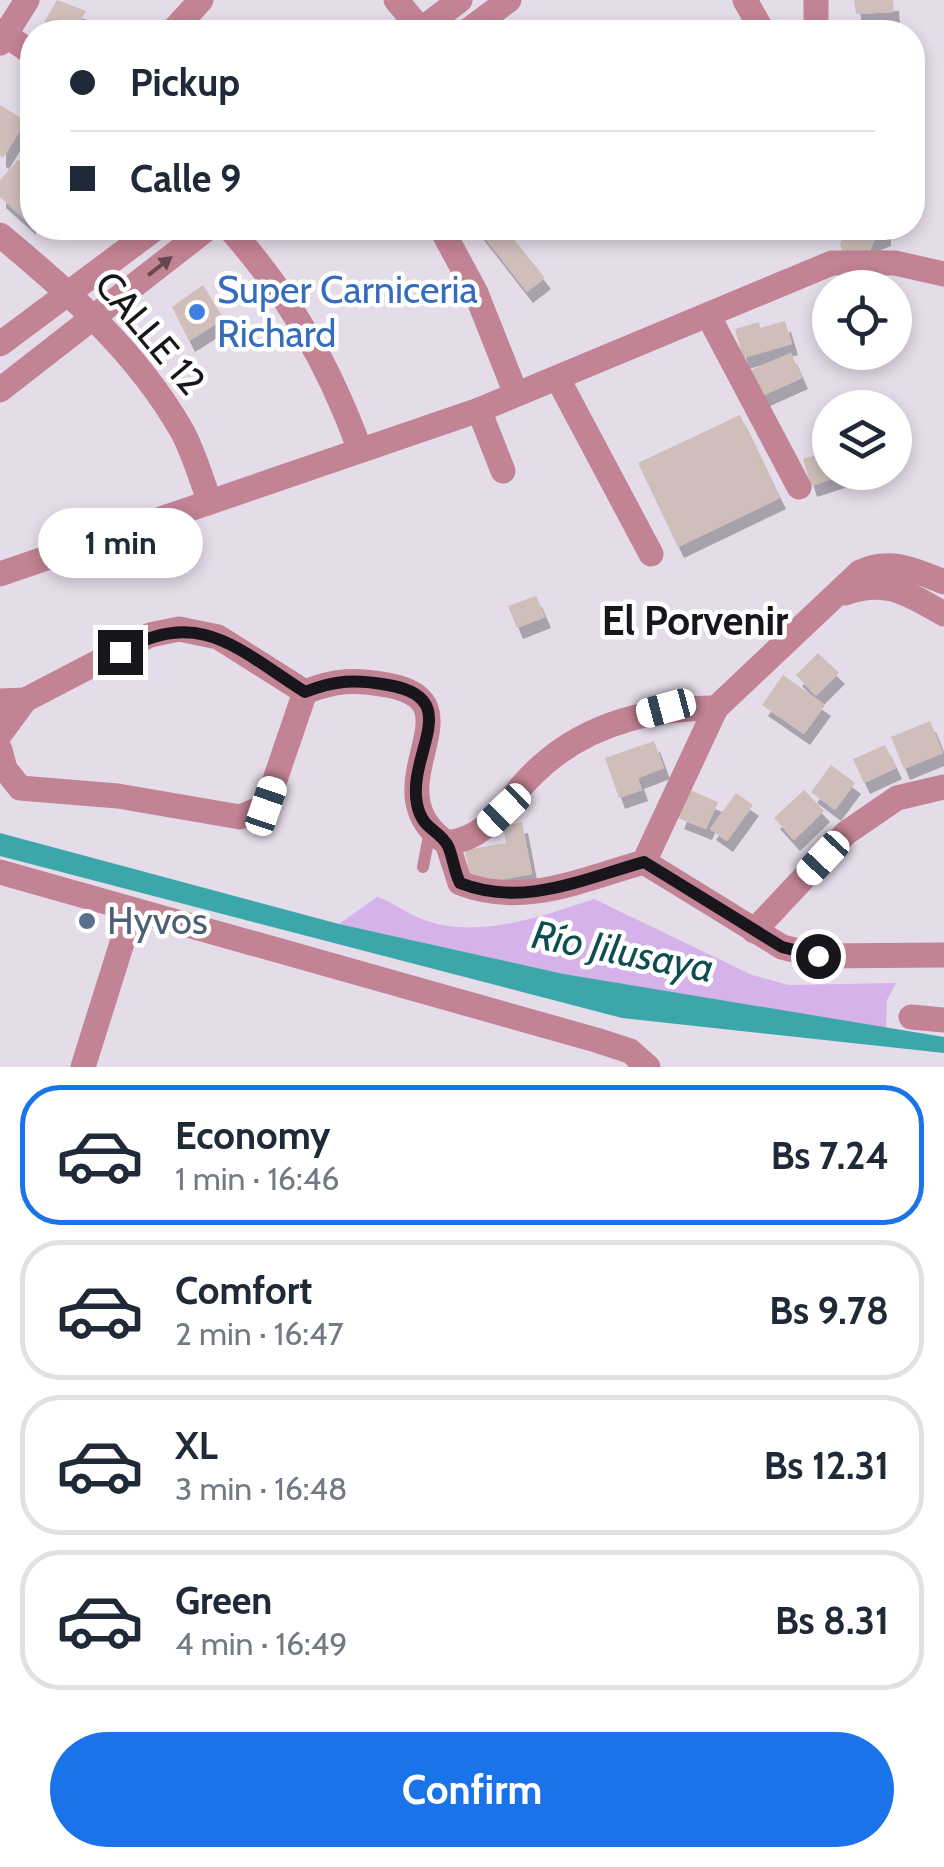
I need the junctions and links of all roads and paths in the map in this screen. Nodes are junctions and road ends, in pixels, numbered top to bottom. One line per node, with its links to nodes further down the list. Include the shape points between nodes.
1 (28, 0): 10 (street)
2 (201, 0): 6 (street)
3 (396, 0): 7 (street)
4 (460, 0): 8 (street)
5 (509, 0): 9 (street)
6 (183, 20)
7 (412, 20)
8 (436, 20)
9 (483, 20)
10 (2, 36)
11 (0, 236): 17 (street, CALLE 12)
12 (140, 240): 17 (street)
13 (193, 240): 19 (street, one-way to 13)
14 (240, 240): 25 (street, via 305,326)
15 (447, 240): 23 (street)
16 (944, 274): 18 (street, via 895,263 832,263)
17 (68, 292): 19 (street, CALLE 12); 20 (street)
18 (709, 317): 21 (street); 27 (street)
19 (93, 319): 22 (street); 28 (street, CALLE 12, via 144,372 184,434)
20 (0, 344)
21 (558, 379): 23 (street); 29 (street)
22 (0, 390)
23 (516, 394): 24 (street)
24 (479, 410): 25 (street); 26 (street)
25 (360, 450): 28 (street)
26 (503, 470)
27 (798, 487)
28 (210, 502): 30 (street)
29 (652, 554)
30 (0, 574)
31 (944, 582): 32 (street, via 877,564)
32 (840, 595): 33 (street, via 870,584 890,587); 36 (street)
33 (944, 614)
34 (305, 692): 35 (street, via 218,637 179,629 150,634); 38 (street, via 266,806 240,817 20,788); 40 (street, via 350,678 413,689 425,699 430,713 416,798)
35 (12, 701): 37 (street)
36 (716, 708): 40 (street, via 666,708 617,720 553,756 480,834); 41 (street)
37 (0, 734)
38 (0, 750)
39 (944, 787): 45 (street, via 898,798 846,833)
40 (438, 837): 41 (street, via 460,883 478,890 525,894); 42 (lane)
41 (644, 862): 45 (street)
42 (422, 867)
43 (0, 872): 44 (street)
44 (132, 911): 49 (street); 50 (street, via 596,1040 630,1051)
45 (754, 931): 46 (street, via 818,956)
46 (944, 954)
47 (910, 1017): 48 (street)
48 (944, 1020)
49 (82, 1067)
50 (648, 1067)

